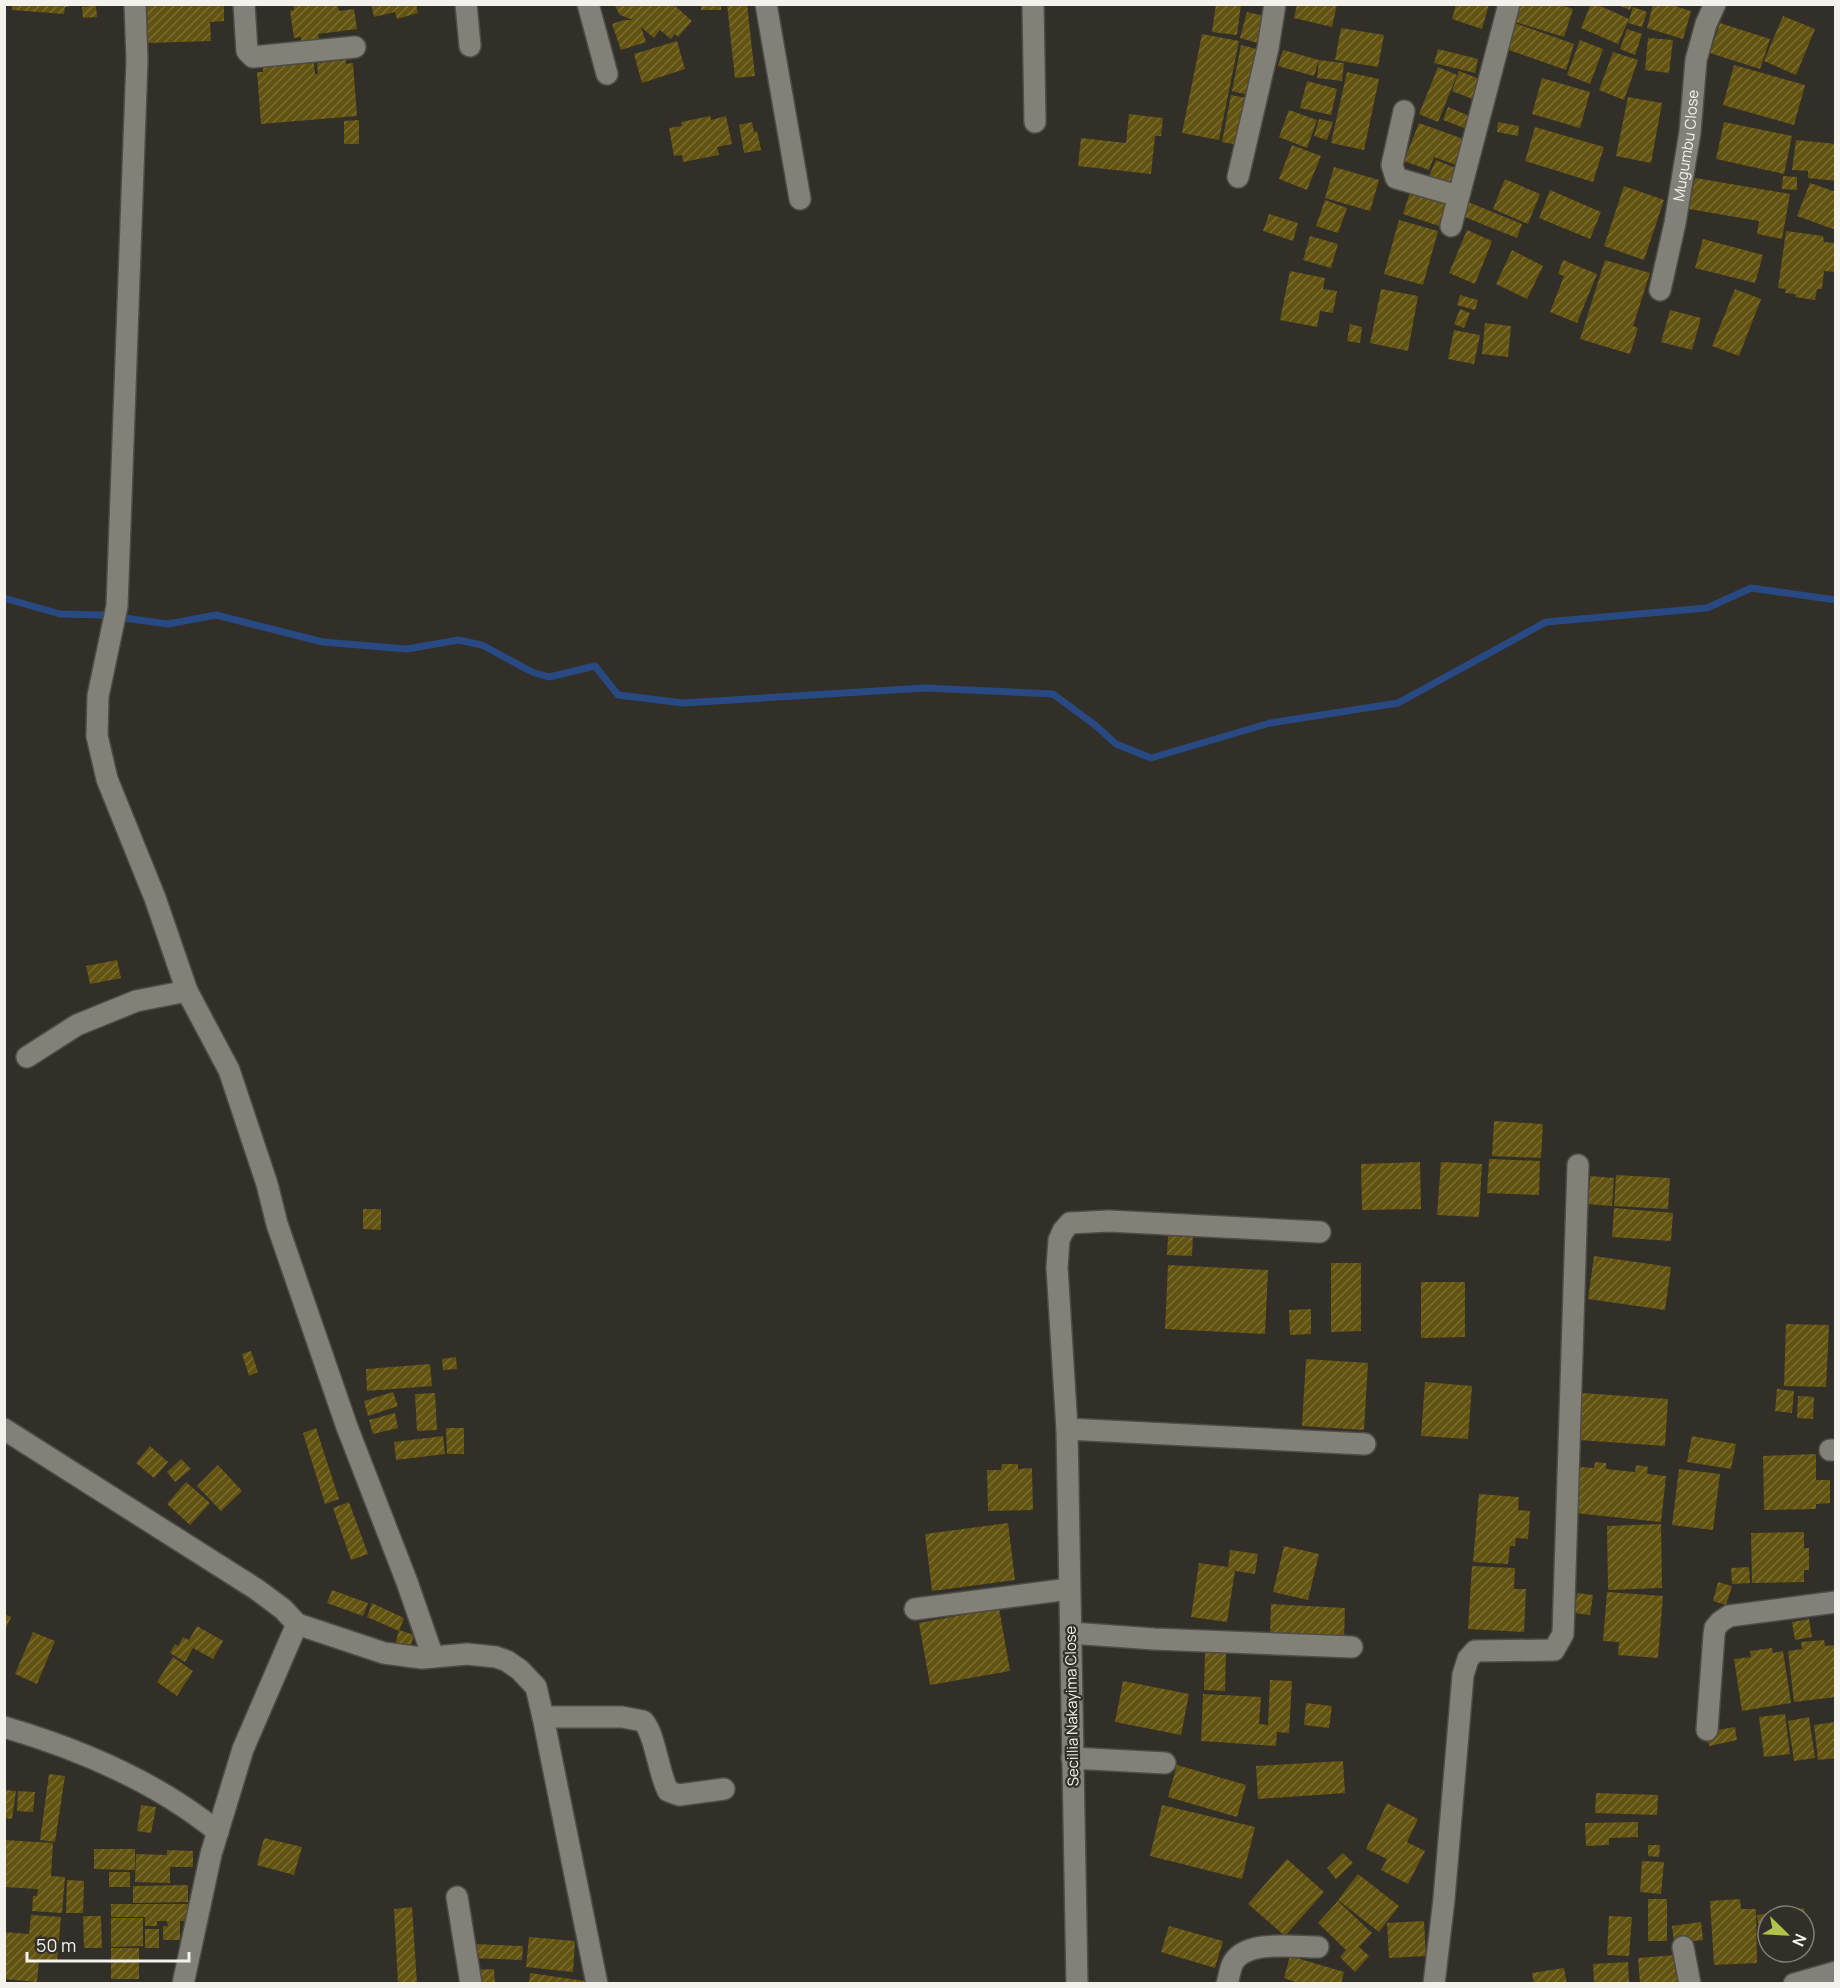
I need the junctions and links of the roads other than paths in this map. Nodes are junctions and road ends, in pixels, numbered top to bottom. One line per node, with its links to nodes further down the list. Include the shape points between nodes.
1 (135, 4): 20 (street, via 137,60 117,606 99,696 97,736 107,779)
2 (244, 4): 10 (street, via 247,51 253,57)
3 (466, 4): 11 (street)
4 (588, 4): 12 (street)
5 (765, 4): 17 (street)
6 (1033, 4): 14 (street)
7 (1275, 4): 15 (street)
8 (1509, 4): 16 (street)
9 (1715, 4): 19 (street, Mugumbu Close, via 1696,60 1676,223)
10 (356, 46)
11 (470, 46)
12 (607, 74)
13 (1404, 111): 16 (street, via 1392,165 1396,178)
14 (1035, 122)
15 (1238, 177)
16 (1458, 196): 18 (street)
17 (800, 199)
18 (1451, 226)
19 (1660, 290)
20 (187, 991): 21 (street, via 136,1001 77,1024); 33 (street, via 229,1070 267,1184 276,1224)
21 (27, 1057)
22 (1578, 1165): 50 (street, via 1563,1635 1554,1650 1475,1651 1468,1659 1463,1675)
23 (1320, 1232): 25 (street, Secillia Nakayima Close, via 1109,1221 1070,1223 1059,1240 1057,1267)
24 (4, 1429): 30 (street, via 256,1589)
25 (1067, 1430): 26 (street); 27 (street, Secillia Nakayima Close)
26 (1365, 1444)
27 (1069, 1588): 29 (street); 31 (street, Secillia Nakayima Close)
28 (1836, 1602): 36 (street, via 1739,1614 1720,1622 1714,1635)
29 (915, 1609)
30 (297, 1624): 33 (street, via 384,1653); 40 (street, via 243,1749)
31 (1071, 1633): 32 (street); 37 (street, Secillia Nakayima Close)
32 (1352, 1647)
33 (433, 1657): 34 (street, via 468,1654 507,1661 536,1687)
34 (543, 1717): 39 (street, via 622,1717 643,1721 668,1791 679,1795); 47 (street)
35 (4, 1727): 40 (street, via 103,1764 191,1810)
36 (1707, 1730)
37 (1072, 1758): 38 (street); 48 (street, Secillia Nakayima Close)
38 (1165, 1763)
39 (724, 1789)
40 (218, 1832): 45 (street)
41 (457, 1897): 46 (street)
42 (1318, 1947): 49 (street, via 1255,1947 1243,1951 1233,1963)
43 (1683, 1947): 51 (street)
44 (1836, 1972): 52 (street)
45 (183, 1983)
46 (471, 1983)
47 (597, 1983)
48 (1077, 1983)
49 (1227, 1983)
50 (1434, 1983)
51 (1690, 1983)
52 (1794, 1983)

